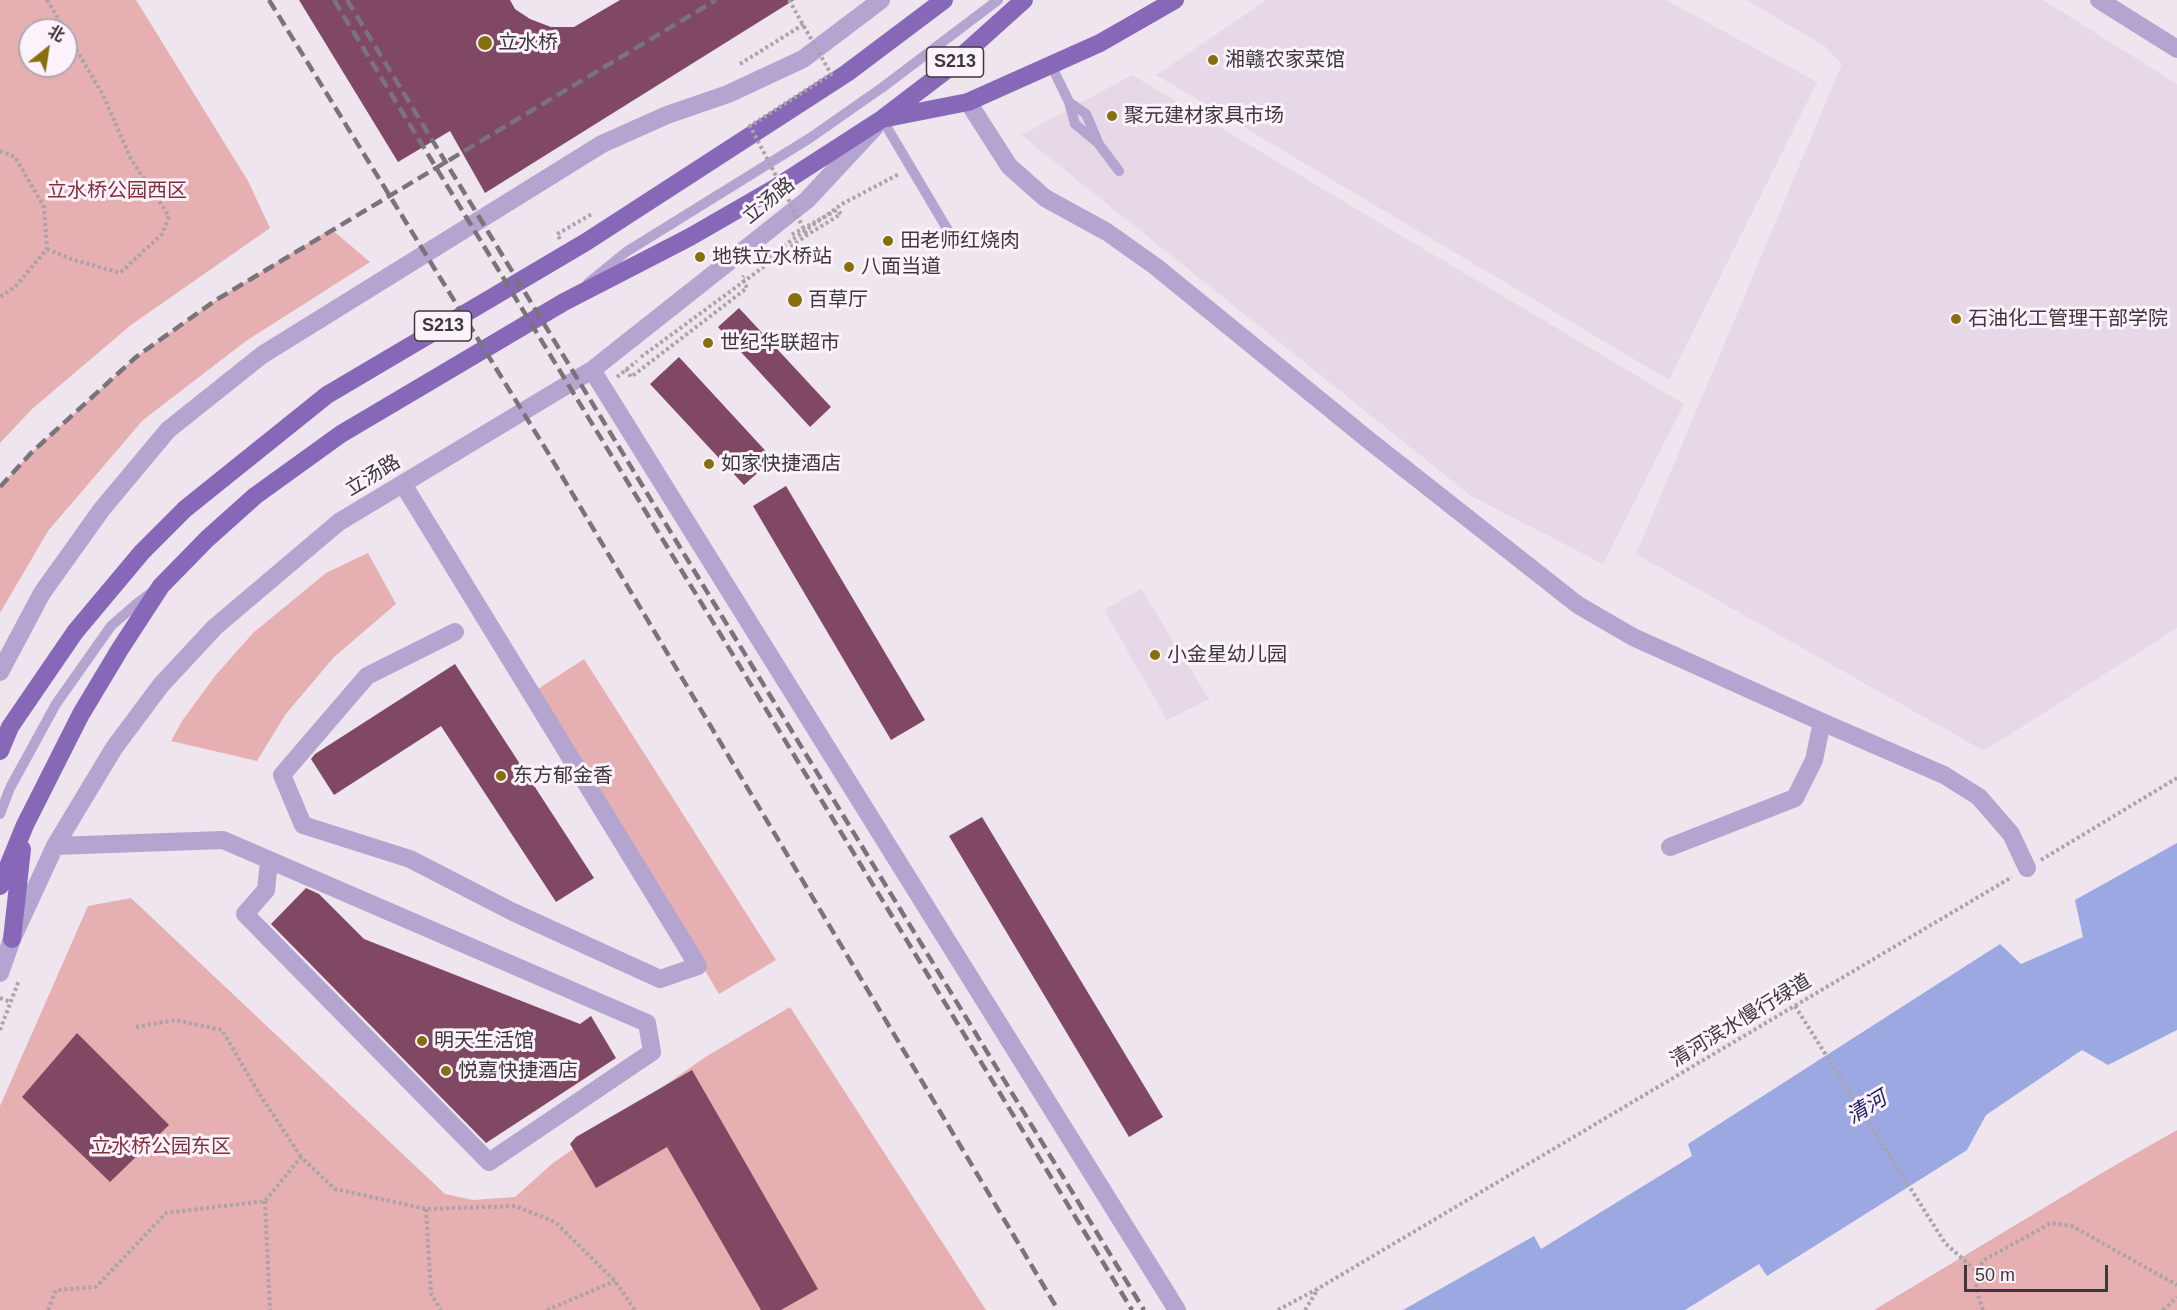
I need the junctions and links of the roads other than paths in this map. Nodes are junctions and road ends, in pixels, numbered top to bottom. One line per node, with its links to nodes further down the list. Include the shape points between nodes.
1 (881, 0): 18 (street, via 803,58 728,94 602,144 262,355 168,430 102,508 42,593)
2 (944, 0): 20 (main road, S213, via 848,73 586,242 327,395 185,509 142,552 75,632)
3 (998, 0): 13 (lane, via 884,87 810,138 626,252)
4 (1024, 0): 10 (main road, 立汤路 / S213, via 945,71)
5 (1175, 0): 8 (main road, via 1100,43)
6 (2100, 0): 7 (street)
7 (2177, 49)
8 (1051, 65): 9 (main road); 11 (lane, via 1075,124 1098,143)
9 (968, 102): 10 (main road); 19 (street, via 1009,166 1045,198 1107,232 1155,266 1578,605 1633,637)
10 (882, 119): 12 (lane); 13 (main road, 立汤路 / S213, via 690,237); 14 (street, 立汤路 / S213, via 807,200)
11 (1119, 171)
12 (949, 232)
13 (564, 302): 16 (main road, 立汤路 / S213, via 340,434 255,496)
14 (592, 370): 15 (street, 立汤路 / S213); 31 (street)
15 (403, 484): 17 (street, via 698,966 660,978 513,912 410,859 303,825 282,775 367,676); 24 (street, 立汤路 / S213, via 339,522 215,627 161,685 114,748)
16 (161, 586): 22 (lane, via 111,626 56,704); 23 (main road, 立汤路 / S213, via 81,714)
17 (455, 633)
18 (0, 672)
19 (1822, 722): 25 (street, via 1814,760 1795,798); 27 (street, via 1944,775 1979,796 2011,834)
20 (5, 734): 21 (main road, S213)
21 (0, 751)
22 (0, 814)
23 (25, 825): 28 (main road, 立汤路 / S213); 29 (main road)
24 (55, 846): 26 (street, via 223,840); 29 (street, 立汤路 / S213)
25 (1670, 847)
26 (269, 861): 26 (street, via 266,890 245,914 489,1162 652,1052 646,1023)
27 (2028, 868)
28 (0, 886)
29 (12, 939): 30 (street, 立汤路 / S213)
30 (0, 973)
31 (1177, 1310)

